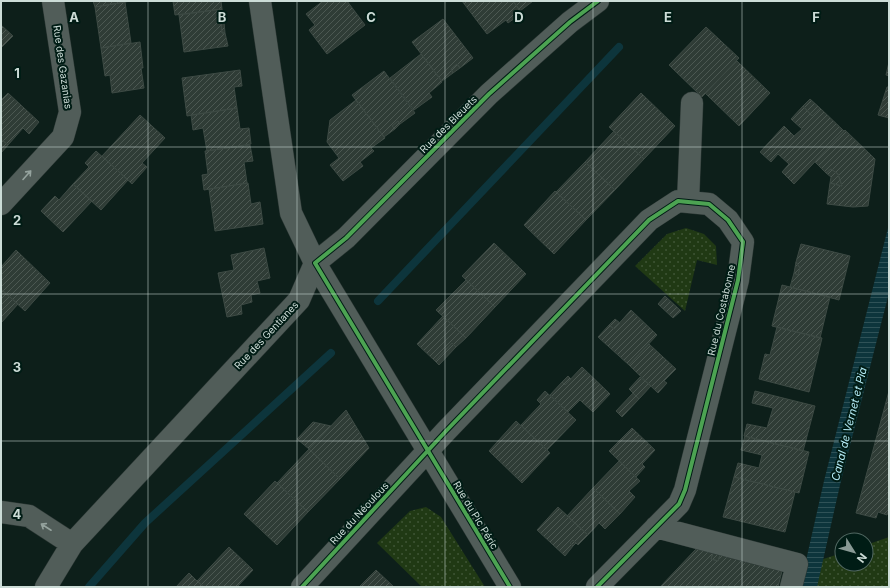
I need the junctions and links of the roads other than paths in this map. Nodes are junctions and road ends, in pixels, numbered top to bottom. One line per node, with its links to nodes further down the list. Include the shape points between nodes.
1 (53, 1): 6 (street, Rue des Gazanias, one-way to 1, via 63,137 70,112)
2 (260, 1): 7 (street, via 291,213)
3 (598, 1): 7 (street, Rue des Bleuets, via 570,22 489,94 346,238)
4 (692, 103): 5 (street)
5 (688, 202): 8 (street, Rue du Costabonne, via 678,201 649,220); 10 (street, Rue du Costabonne, via 709,204 728,220 743,242 738,280 685,490 679,504)
6 (1, 204)
7 (315, 263): 8 (street, Rue du Pic Péric); 11 (street, Rue des Gentianes, via 299,300)
8 (428, 451): 13 (street, Rue du Néoulous); 14 (street, Rue du Pic Péric)
9 (1, 512): 11 (street, one-way to 9, via 29,516)
10 (656, 527): 15 (street, Rue du Costabonne); 16 (street, via 797,564)
11 (72, 544): 12 (street, Rue des Gentianes)
12 (46, 587)
13 (302, 587)
14 (510, 587)
15 (597, 587)
16 (791, 587)

